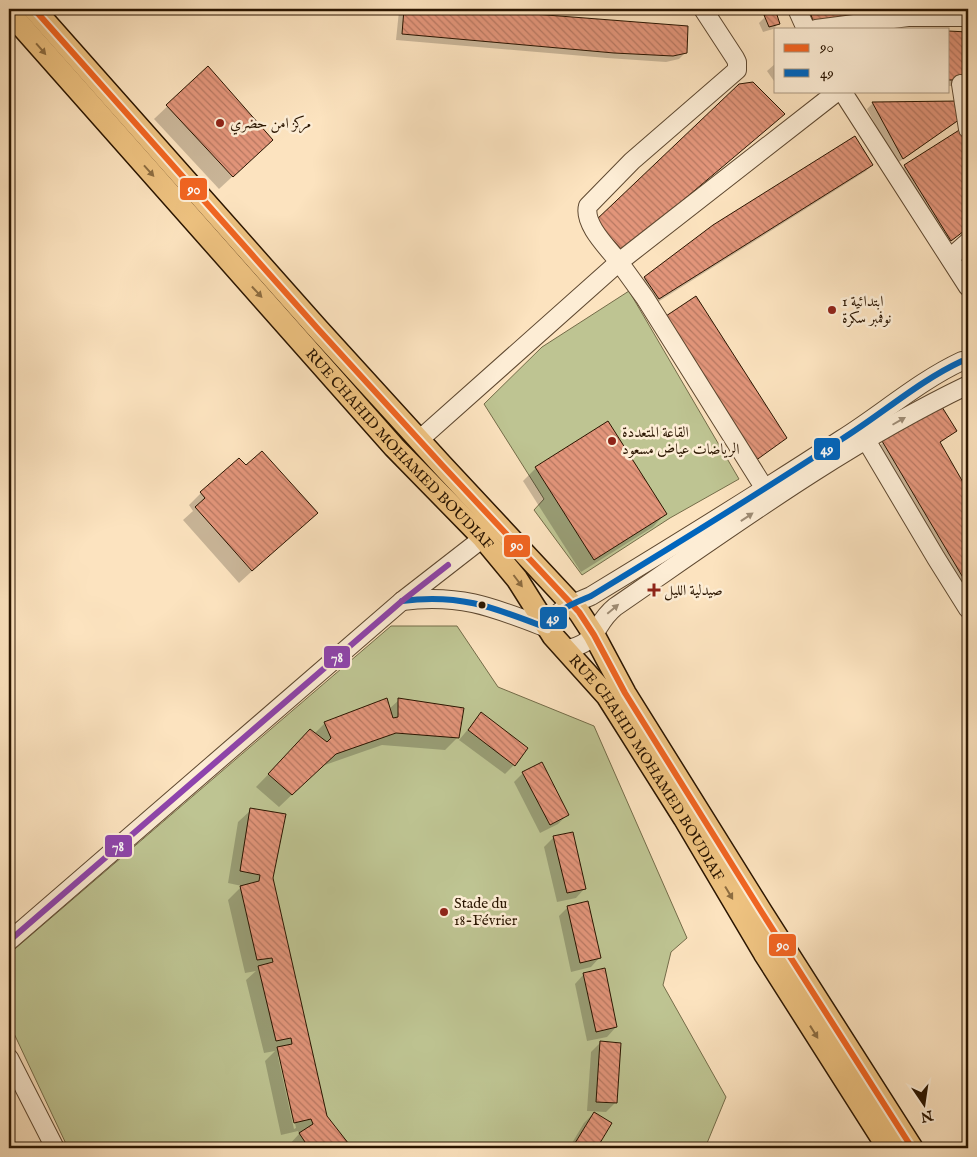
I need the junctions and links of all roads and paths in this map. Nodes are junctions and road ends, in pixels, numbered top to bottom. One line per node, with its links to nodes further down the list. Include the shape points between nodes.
1 (34, 9): 18 (main road, RUE CHAHID MOHAMED BOUDIAF)
2 (703, 9): 14 (street, via 735,58 737,70 632,161 588,206 590,224)
3 (797, 9): 6 (street)
4 (9, 12): 21 (main road, RUE CHAHID MOHAMED BOUDIAF, one-way to 21, via 394,447)
5 (968, 17): 7 (street, via 908,17)
6 (806, 28)
7 (824, 28)
8 (959, 84): 11 (street)
9 (839, 92): 14 (street)
10 (841, 92): 13 (street)
11 (968, 129)
12 (968, 242): 13 (street)
13 (950, 258): 15 (street)
14 (619, 262): 18 (street); 20 (street)
15 (968, 287)
16 (965, 359): 17 (street, via 960,366 961,377); 20 (street, via 931,378)
17 (968, 385): 19 (street, one-way to 17)
18 (419, 440): 23 (main road, RUE CHAHID MOHAMED BOUDIAF)
19 (866, 440): 24 (street); 26 (street, one-way to 19, via 615,607)
20 (765, 489): 23 (street, via 591,596)
21 (482, 538): 22 (street); 25 (main road, RUE CHAHID MOHAMED BOUDIAF, one-way to 25, via 517,579)
22 (402, 601): 25 (street, via 441,598 469,601); 28 (street)
23 (572, 604): 25 (street, via 559,612); 26 (main road, RUE CHAHID MOHAMED BOUDIAF)
24 (968, 609)
25 (547, 628): 27 (main road, RUE CHAHID MOHAMED BOUDIAF)
26 (594, 635): 27 (street, via 584,644); 32 (main road, RUE CHAHID MOHAMED BOUDIAF, via 625,693)
27 (565, 650): 31 (main road, RUE CHAHID MOHAMED BOUDIAF, one-way to 31, via 607,696)
28 (9, 941)
29 (9, 1058): 30 (street)
30 (56, 1148)
31 (888, 1148)
32 (912, 1148)

